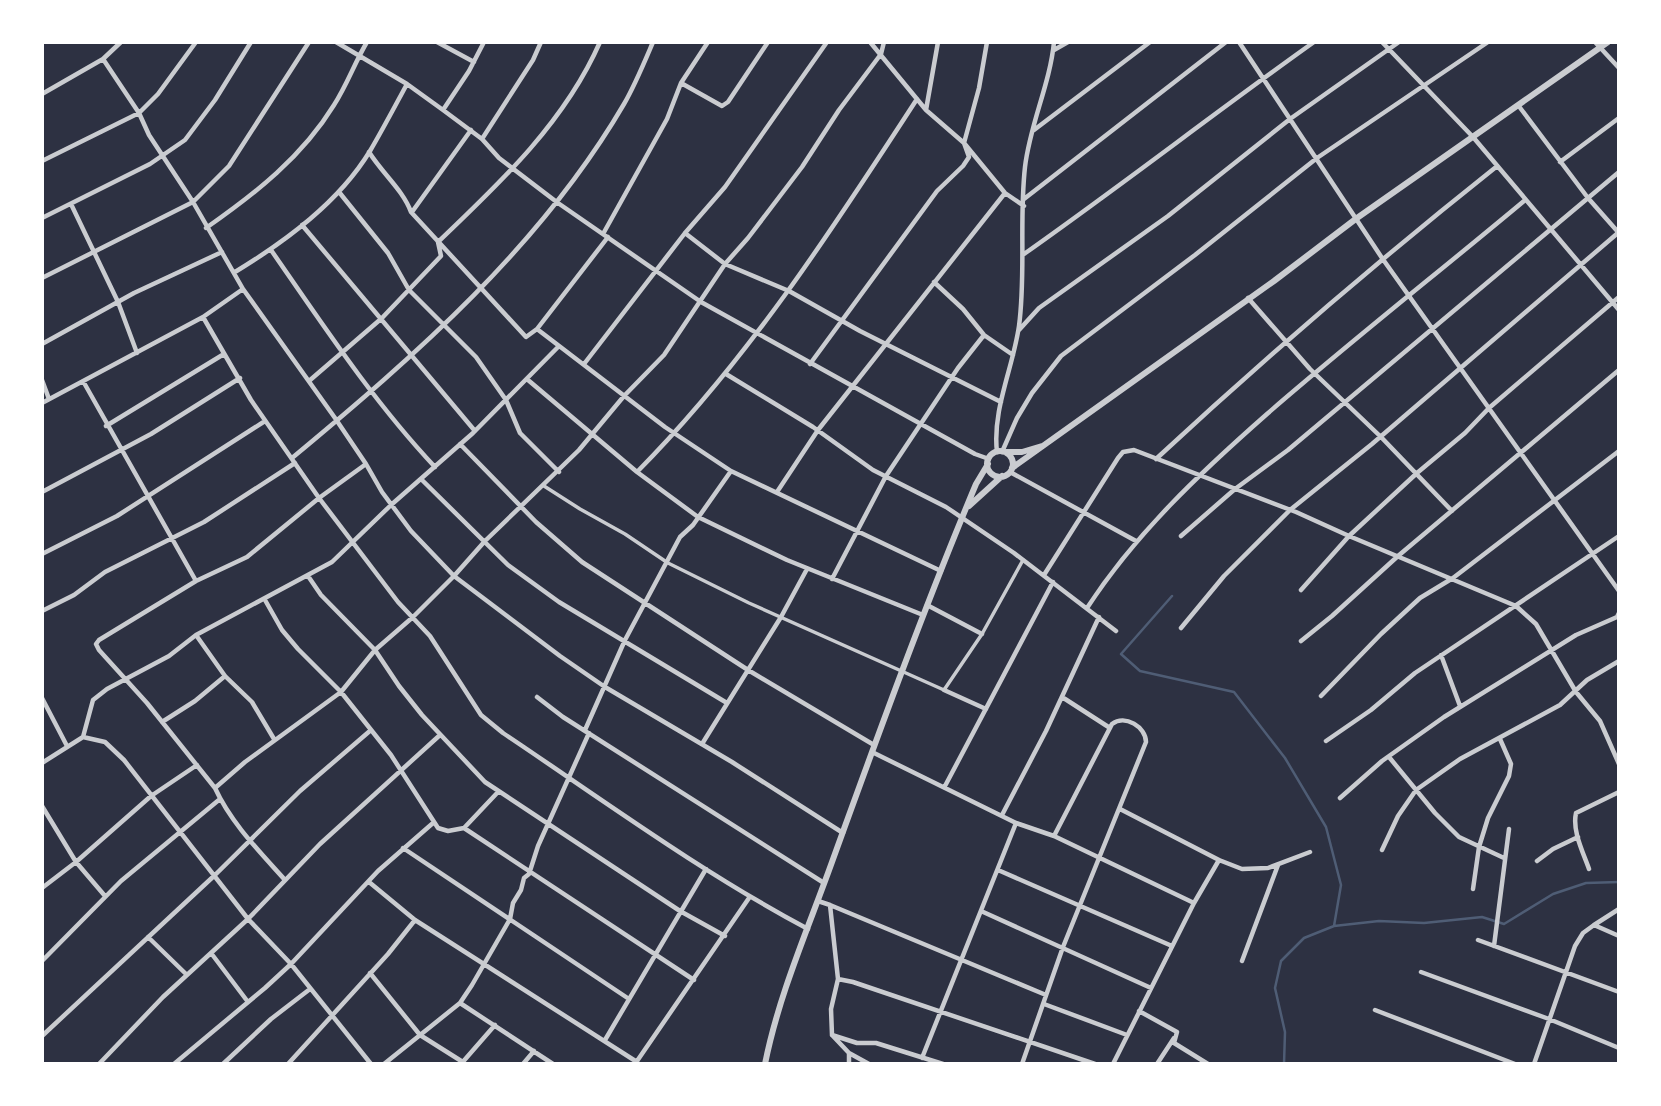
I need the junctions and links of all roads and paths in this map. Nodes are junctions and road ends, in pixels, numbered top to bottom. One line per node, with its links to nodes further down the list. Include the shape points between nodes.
1 (121, 42): 34 (street)
2 (196, 42): 46 (street)
3 (251, 42): 55 (street, via 215,100 184,140)
4 (309, 42): 67 (street, via 229,166)
5 (336, 42): 33 (street)
6 (367, 42): 33 (street)
7 (437, 42): 35 (street)
8 (484, 42): 35 (street)
9 (541, 42): 52 (street)
10 (600, 42): 60 (street, via 582,78)
11 (653, 42): 68 (street, via 625,103)
12 (708, 42): 38 (street)
13 (768, 42): 38 (street, via 722,106)
14 (827, 42): 78 (street, via 725,187)
15 (870, 42): 32 (street)
16 (884, 42): 32 (street)
17 (938, 42): 45 (street)
18 (987, 42): 53 (street)
19 (1054, 42): 31 (street)
20 (1068, 42): 31 (street)
21 (1150, 42): 50 (street)
22 (1226, 42): 65 (street)
23 (1239, 42): 37 (street)
24 (1314, 42): 37 (street)
25 (1382, 42): 30 (street)
26 (1399, 42): 30 (street)
27 (1488, 42): 40 (street)
28 (1608, 42): 29 (street)
29 (1598, 45): 36 (street); 43 (street)
30 (1389, 49): 40 (street); 48 (street)
31 (1053, 51): 50 (street)
32 (881, 54): 42 (street); 86 (street, via 802,167)
33 (360, 55): 39 (street); 75 (street, via 334,105 303,148 255,193)
34 (103, 59): 41 (street); 46 (street)
35 (474, 62): 44 (street)
36 (1619, 68)
37 (1263, 78): 48 (street); 84 (street)
38 (681, 83): 79 (street)
39 (407, 84): 44 (street); 54 (street)
40 (1425, 86): 51 (street); 56 (street)
41 (42, 94)
42 (917, 99): 45 (street); 95 (street)
43 (1518, 105): 51 (street); 58 (street)
44 (443, 110): 49 (street)
45 (926, 110): 53 (street)
46 (139, 113): 55 (street); 57 (street)
47 (1619, 118): 58 (street)
48 (1290, 119): 56 (street); 109 (street, via 1168,216 1039,308)
49 (471, 130): 52 (street); 71 (street)
50 (1033, 131): 65 (street)
51 (1473, 137): 59 (street); 73 (street)
52 (482, 139): 60 (street)
53 (964, 143): 63 (street); 105 (street, via 969,157 964,166 937,191)
54 (369, 152): 62 (street); 71 (street)
55 (164, 156): 67 (street); 69 (street)
56 (1317, 159): 73 (street); 155 (street, via 1061,356 1032,393)
57 (42, 161)
58 (1560, 162): 64 (street)
59 (1496, 167): 66 (street); 85 (street)
60 (514, 169): 68 (street); 80 (street)
61 (1619, 172): 64 (street)
62 (339, 192): 74 (street); 94 (street, via 388,253)
63 (1005, 193): 70 (street); 91 (street)
64 (1588, 198): 76 (street); 77 (street)
65 (1024, 199): 70 (street)
66 (1524, 201): 76 (street); 96 (street)
67 (192, 202): 75 (street); 82 (street)
68 (558, 203): 79 (street); 93 (street)
69 (71, 204): 72 (street); 82 (street)
70 (1024, 206): 84 (street)
71 (411, 212): 80 (street)
72 (42, 218)
73 (1357, 218): 85 (street); 98 (street)
74 (302, 225): 81 (street); 104 (street)
75 (206, 228): 83 (street)
76 (1550, 230): 87 (street); 107 (street)
77 (1619, 232): 87 (street)
78 (685, 233): 86 (street); 88 (street)
79 (606, 235): 88 (street); 108 (street)
80 (438, 242): 93 (street); 94 (street, via 441,256)
81 (271, 250): 89 (street); 117 (street)
82 (95, 252): 90 (street); 99 (street)
83 (222, 252): 89 (street); 99 (street)
84 (1024, 254): 109 (street)
85 (1382, 258): 96 (street); 112 (street)
86 (726, 264): 95 (street); 100 (street)
87 (1582, 265): 101 (street); 123 (street)
88 (657, 270): 100 (street); 121 (street)
89 (235, 272): 92 (street)
90 (42, 278)
91 (934, 282): 111 (street); 114 (street)
92 (243, 289): 103 (street); 131 (street)
93 (479, 289): 106 (street); 108 (street, via 526,337)
94 (409, 290): 104 (street); 106 (street)
95 (789, 291): 105 (street); 110 (street)
96 (1411, 296): 107 (street); 125 (street)
97 (1619, 297): 101 (street)
98 (1248, 298): 112 (street); 151 (street)
99 (118, 302): 113 (street); 116 (street)
100 (701, 302): 110 (street); 135 (street, via 664,355)
101 (1613, 302): 102 (street); 141 (street)
102 (1619, 310)
103 (203, 317): 116 (street); 118 (street)
104 (382, 318): 117 (street); 119 (street)
105 (842, 321): 114 (street); 122 (street)
106 (443, 327): 119 (street); 137 (street, via 476,357)
107 (1434, 328): 123 (street); 138 (street)
108 (537, 329): 115 (street)
109 (1018, 330): 120 (street)
110 (755, 334): 122 (street); 126 (street)
111 (984, 335): 120 (street); 127 (street)
112 (1286, 342): 125 (street); 157 (street)
113 (42, 344)
114 (887, 344): 127 (street); 133 (street)
115 (559, 346): 121 (street); 129 (street)
116 (137, 352): 132 (street)
117 (343, 352): 131 (street); 134 (street)
118 (225, 354): 128 (street); 145 (street)
119 (412, 354): 134 (street); 146 (street)
120 (1013, 355): 139 (street)
121 (584, 364): 135 (street)
122 (810, 364): 133 (street)
123 (1460, 367): 141 (street); 150 (street)
124 (1619, 370): 156 (street)
125 (1314, 373): 138 (street); 167 (street)
126 (726, 374): 147 (street); 149 (street)
127 (953, 377): 139 (street); 144 (street)
128 (240, 378): 142 (street); 153 (street)
129 (527, 379): 137 (street); 148 (street)
130 (42, 380): 136 (street)
131 (309, 381): 143 (street)
132 (83, 382): 136 (street); 145 (street)
133 (852, 387): 144 (street); 147 (street)
134 (371, 392): 143 (street); 161 (street)
135 (625, 396): 148 (street); 149 (street)
136 (49, 399): 140 (street)
137 (506, 400): 146 (street); 164 (street, via 520,433)
138 (1344, 401): 150 (street); 172 (street)
139 (1001, 402): 155 (street, via 996,443)
140 (42, 403)
141 (1489, 408): 156 (street); 166 (street)
142 (265, 421): 158 (street); 175 (street)
143 (337, 421): 158 (street); 160 (street)
144 (920, 424): 159 (street); 168 (street)
145 (106, 426): 153 (street)
146 (475, 430): 152 (street)
147 (818, 430): 168 (street); 174 (street)
148 (592, 434): 164 (street); 165 (street)
149 (675, 434): 163 (street); 165 (street)
150 (1381, 436): 166 (street); 181 (street)
151 (1050, 442): 155 (street, via 1022,452); 162 (street)
152 (460, 444): 161 (street); 179 (street)
153 (121, 451): 173 (street); 175 (street)
154 (1619, 451): 177 (street)
155 (1001, 452): 159 (street); 162 (street, via 1011,457)
156 (1520, 453): 177 (street); 182 (street)
157 (1156, 458): 167 (street); 183 (street, via 1134,450 1123,452)
158 (293, 460): 176 (street); 190 (street)
159 (988, 461): 169 (street, via 993,474); 180 (street)
160 (366, 464): 176 (street); 178 (street)
161 (435, 467): 170 (street)
162 (1011, 470): 169 (street); 183 (street)
163 (731, 471): 174 (street); 184 (street)
164 (559, 472): 171 (street)
165 (637, 472): 184 (street)
166 (1416, 474): 182 (street); 188 (street)
167 (1198, 475): 172 (street); 193 (street)
168 (886, 476): 185 (street); 186 (street)
169 (1002, 476): 180 (street)
170 (421, 479): 178 (street); 192 (street)
171 (544, 486): 179 (street); 198 (street)
172 (1235, 489): 181 (street); 187 (street)
173 (42, 492)
174 (777, 492): 186 (street)
175 (147, 498): 190 (street); 194 (street)
176 (318, 498): 191 (street); 206 (street, via 247,557)
177 (1554, 501): 195 (street); 204 (street)
178 (391, 505): 191 (street); 203 (street)
179 (521, 507): 192 (street); 211 (street, via 582,562)
180 (968, 508): 185 (street)
181 (1290, 510): 188 (street); 221 (street)
182 (1452, 511): 196 (street)
183 (1085, 513): 193 (street); 201 (street)
184 (698, 517): 198 (street, via 680,537); 199 (street)
185 (962, 519): 197 (street); 200 (street)
186 (856, 531): 200 (street); 205 (street)
187 (1181, 536)
188 (1349, 536): 196 (street); 208 (street)
189 (1619, 536): 195 (street)
190 (170, 540): 206 (street); 215 (street, via 104,572)
191 (353, 541): 202 (street, via 332,562); 218 (street)
192 (485, 541): 203 (street); 225 (street, via 508,565 559,602)
193 (1136, 541): 214 (street)
194 (42, 554)
195 (1592, 554): 209 (street); 213 (street)
196 (1398, 556): 204 (street); 226 (street)
197 (1023, 560): 201 (street); 224 (street)
198 (668, 563): 211 (street); 219 (street)
199 (807, 569): 205 (street); 219 (street)
200 (942, 572): 212 (street)
201 (1044, 575): 207 (street)
202 (308, 576): 210 (street); 227 (street)
203 (454, 576): 218 (street); 235 (street)
204 (1453, 578): 213 (street); 239 (street, via 1420,598)
205 (832, 579): 217 (street)
206 (195, 582): 234 (street, via 96,644)
207 (1053, 582): 214 (street); 245 (street)
208 (1301, 590)
209 (1619, 591)
210 (265, 600): 223 (street); 237 (street, via 282,630)
211 (646, 603): 225 (street); 231 (street)
212 (927, 605): 217 (street); 224 (street)
213 (1516, 606): 228 (street, via 1536,624); 229 (street)
214 (1087, 608): 220 (street)
215 (42, 611)
216 (1619, 613): 228 (street)
217 (923, 615): 232 (street)
218 (413, 617): 227 (street); 263 (street, via 446,658 481,715)
219 (781, 617): 231 (street); 232 (street)
220 (1099, 617): 222 (street); 241 (street)
221 (1181, 628)
222 (1116, 631)
223 (196, 635): 233 (street); 234 (street)
224 (982, 635): 236 (street)
225 (625, 640): 235 (street); 243 (street)
226 (1301, 641)
227 (374, 650): 237 (street); 250 (street)
228 (1552, 650): 238 (street); 244 (street)
229 (1441, 655): 244 (street); 254 (street)
230 (1619, 661): 238 (street, via 1587,680)
231 (748, 670): 243 (street); 257 (street)
232 (902, 671): 236 (street); 257 (street)
233 (225, 676): 246 (street); 252 (street, via 252,702)
234 (125, 680): 246 (street); 251 (street, via 93,700)
235 (606, 687): 249 (street); 255 (street)
236 (944, 690): 245 (street)
237 (341, 692): 248 (street); 252 (street)
238 (1577, 692): 253 (street); 260 (street, via 1606,731)
239 (1321, 696)
240 (537, 697): 249 (street)
241 (1062, 697): 247 (street); 274 (street)
242 (42, 698): 256 (street)
243 (727, 703): 255 (street)
244 (1460, 706): 258 (street)
245 (986, 709): 264 (street)
246 (162, 722): 261 (street)
247 (1110, 728): 273 (street, via 1116,720 1123,720 1146,734); 282 (street)
248 (371, 730): 262 (street); 284 (street)
249 (587, 731): 263 (street); 302 (street)
250 (440, 734): 262 (street); 267 (street)
251 (83, 737): 256 (street); 269 (street, via 105,742)
252 (274, 739): 265 (street)
253 (1500, 739): 266 (street, via 1460,759); 285 (street, via 1511,764 1509,776)
254 (1326, 741)
255 (702, 744): 281 (street)
256 (67, 746): 259 (street)
257 (872, 748): 264 (street); 281 (street)
258 (1389, 757): 266 (street); 270 (street)
259 (42, 763)
260 (1619, 764)
261 (197, 765): 265 (street); 269 (street)
262 (400, 769): 275 (street); 300 (street)
263 (568, 778): 277 (street); 296 (street)
264 (945, 786): 274 (street)
265 (215, 788): 271 (street)
266 (1416, 790): 285 (street, via 1459,837); 287 (street)
267 (498, 792): 277 (street); 278 (street)
268 (1619, 792): 283 (street, via 1576,813)
269 (152, 796): 280 (street); 293 (street)
270 (1340, 798)
271 (220, 799): 280 (street); 284 (street)
272 (42, 806): 293 (street)
273 (1120, 809): 289 (street); 291 (street)
274 (1002, 815): 276 (street)
275 (433, 823): 278 (street, via 442,830); 286 (street)
276 (1016, 823): 282 (street); 298 (street)
277 (548, 825): 295 (street); 312 (street)
278 (464, 828): 295 (street)
279 (1509, 829): 290 (street)
280 (179, 832): 299 (street); 305 (street)
281 (843, 833): 302 (street)
282 (1054, 836): 289 (street)
283 (1578, 837): 292 (street); 297 (street)
284 (249, 841): 299 (street); 300 (street)
285 (1479, 847): 290 (street); 304 (street)
286 (403, 848): 301 (street); 316 (street)
287 (1382, 850)
288 (1310, 852): 294 (street)
289 (1099, 857): 308 (street); 310 (street)
290 (1504, 858): 324 (street)
291 (1219, 860): 294 (street, via 1242,869); 308 (street)
292 (1537, 861)
293 (76, 862): 303 (street); 305 (street)
294 (1279, 864): 330 (street)
295 (528, 869): 316 (street); 327 (street)
296 (706, 869): 306 (street); 312 (street)
297 (1589, 869)
298 (998, 870): 310 (street); 313 (street)
299 (215, 875): 314 (street); 321 (street)
300 (285, 880): 314 (street)
301 (369, 881): 315 (street); 332 (street)
302 (825, 883): 307 (street)
303 (42, 888)
304 (1473, 888)
305 (105, 896): 329 (street)
306 (749, 898): 318 (street); 319 (street)
307 (818, 901): 309 (street); 318 (street)
308 (1194, 904): 323 (street)
309 (830, 905): 328 (street); 337 (street)
310 (1079, 905): 323 (street); 325 (street)
311 (1619, 909): 317 (street)
312 (680, 911): 319 (street); 327 (street)
313 (981, 911): 325 (street); 328 (street)
314 (248, 919): 326 (street); 332 (street)
315 (415, 919): 331 (street); 335 (street)
316 (510, 919): 331 (street); 343 (street)
317 (1594, 925): 320 (street); 333 (street, via 1575,946)
318 (808, 930): 374 (street, via 777,1012)
319 (725, 936): 338 (street)
320 (1619, 936)
321 (148, 937): 336 (street); 357 (street)
322 (1478, 940): 324 (street)
323 (1172, 946): 339 (street)
324 (1494, 946): 333 (street)
325 (1063, 947): 339 (street); 342 (street)
326 (211, 953): 336 (street); 344 (street)
327 (655, 956): 338 (street); 343 (street)
328 (960, 959): 342 (street); 348 (street)
329 (42, 961)
330 (1242, 961)
331 (485, 963): 345 (street); 358 (street)
332 (291, 964): 340 (street); 344 (street)
333 (1566, 971): 341 (street); 351 (street)
334 (1421, 972): 351 (street)
335 (370, 973): 350 (street); 354 (street)
336 (187, 975): 366 (street)
337 (838, 979): 348 (street); 355 (street, via 831,1009)
338 (694, 980): 365 (street)
339 (1151, 988): 349 (street)
340 (310, 989): 350 (street); 368 (street)
341 (1619, 992)
342 (1046, 995): 346 (street)
343 (629, 999): 358 (street)
344 (248, 1002): 367 (street)
345 (460, 1003): 352 (street); 354 (street)
346 (1044, 1003): 356 (street); 359 (street)
347 (1376, 1010): 383 (street)
348 (940, 1011): 359 (street); 363 (street)
349 (1139, 1011): 353 (street); 356 (street)
350 (331, 1014): 369 (street); 370 (street)
351 (1549, 1019): 360 (street); 384 (street)
352 (495, 1025): 361 (street); 364 (street)
353 (1177, 1032): 381 (street); 382 (street, via 1174,1043)
354 (420, 1035): 364 (street); 371 (street)
355 (832, 1035): 362 (street); 363 (street)
356 (1126, 1035): 380 (street)
357 (42, 1036)
358 (604, 1040): 365 (street)
359 (1030, 1041): 378 (street); 379 (street)
360 (1619, 1048)
361 (534, 1051): 372 (street); 373 (street)
362 (849, 1053): 375 (street); 376 (street)
363 (922, 1058): 377 (street)
364 (463, 1063)
365 (636, 1063)
366 (99, 1064)
367 (174, 1064)
368 (223, 1064)
369 (288, 1064)
370 (371, 1064)
371 (384, 1064)
372 (523, 1064)
373 (553, 1064)
374 (765, 1064)
375 (849, 1064)
376 (869, 1064)
377 (943, 1064)
378 (1022, 1064)
379 (1095, 1064)
380 (1113, 1064)
381 (1157, 1064)
382 (1208, 1064)
383 (1515, 1064)
384 (1534, 1064)

